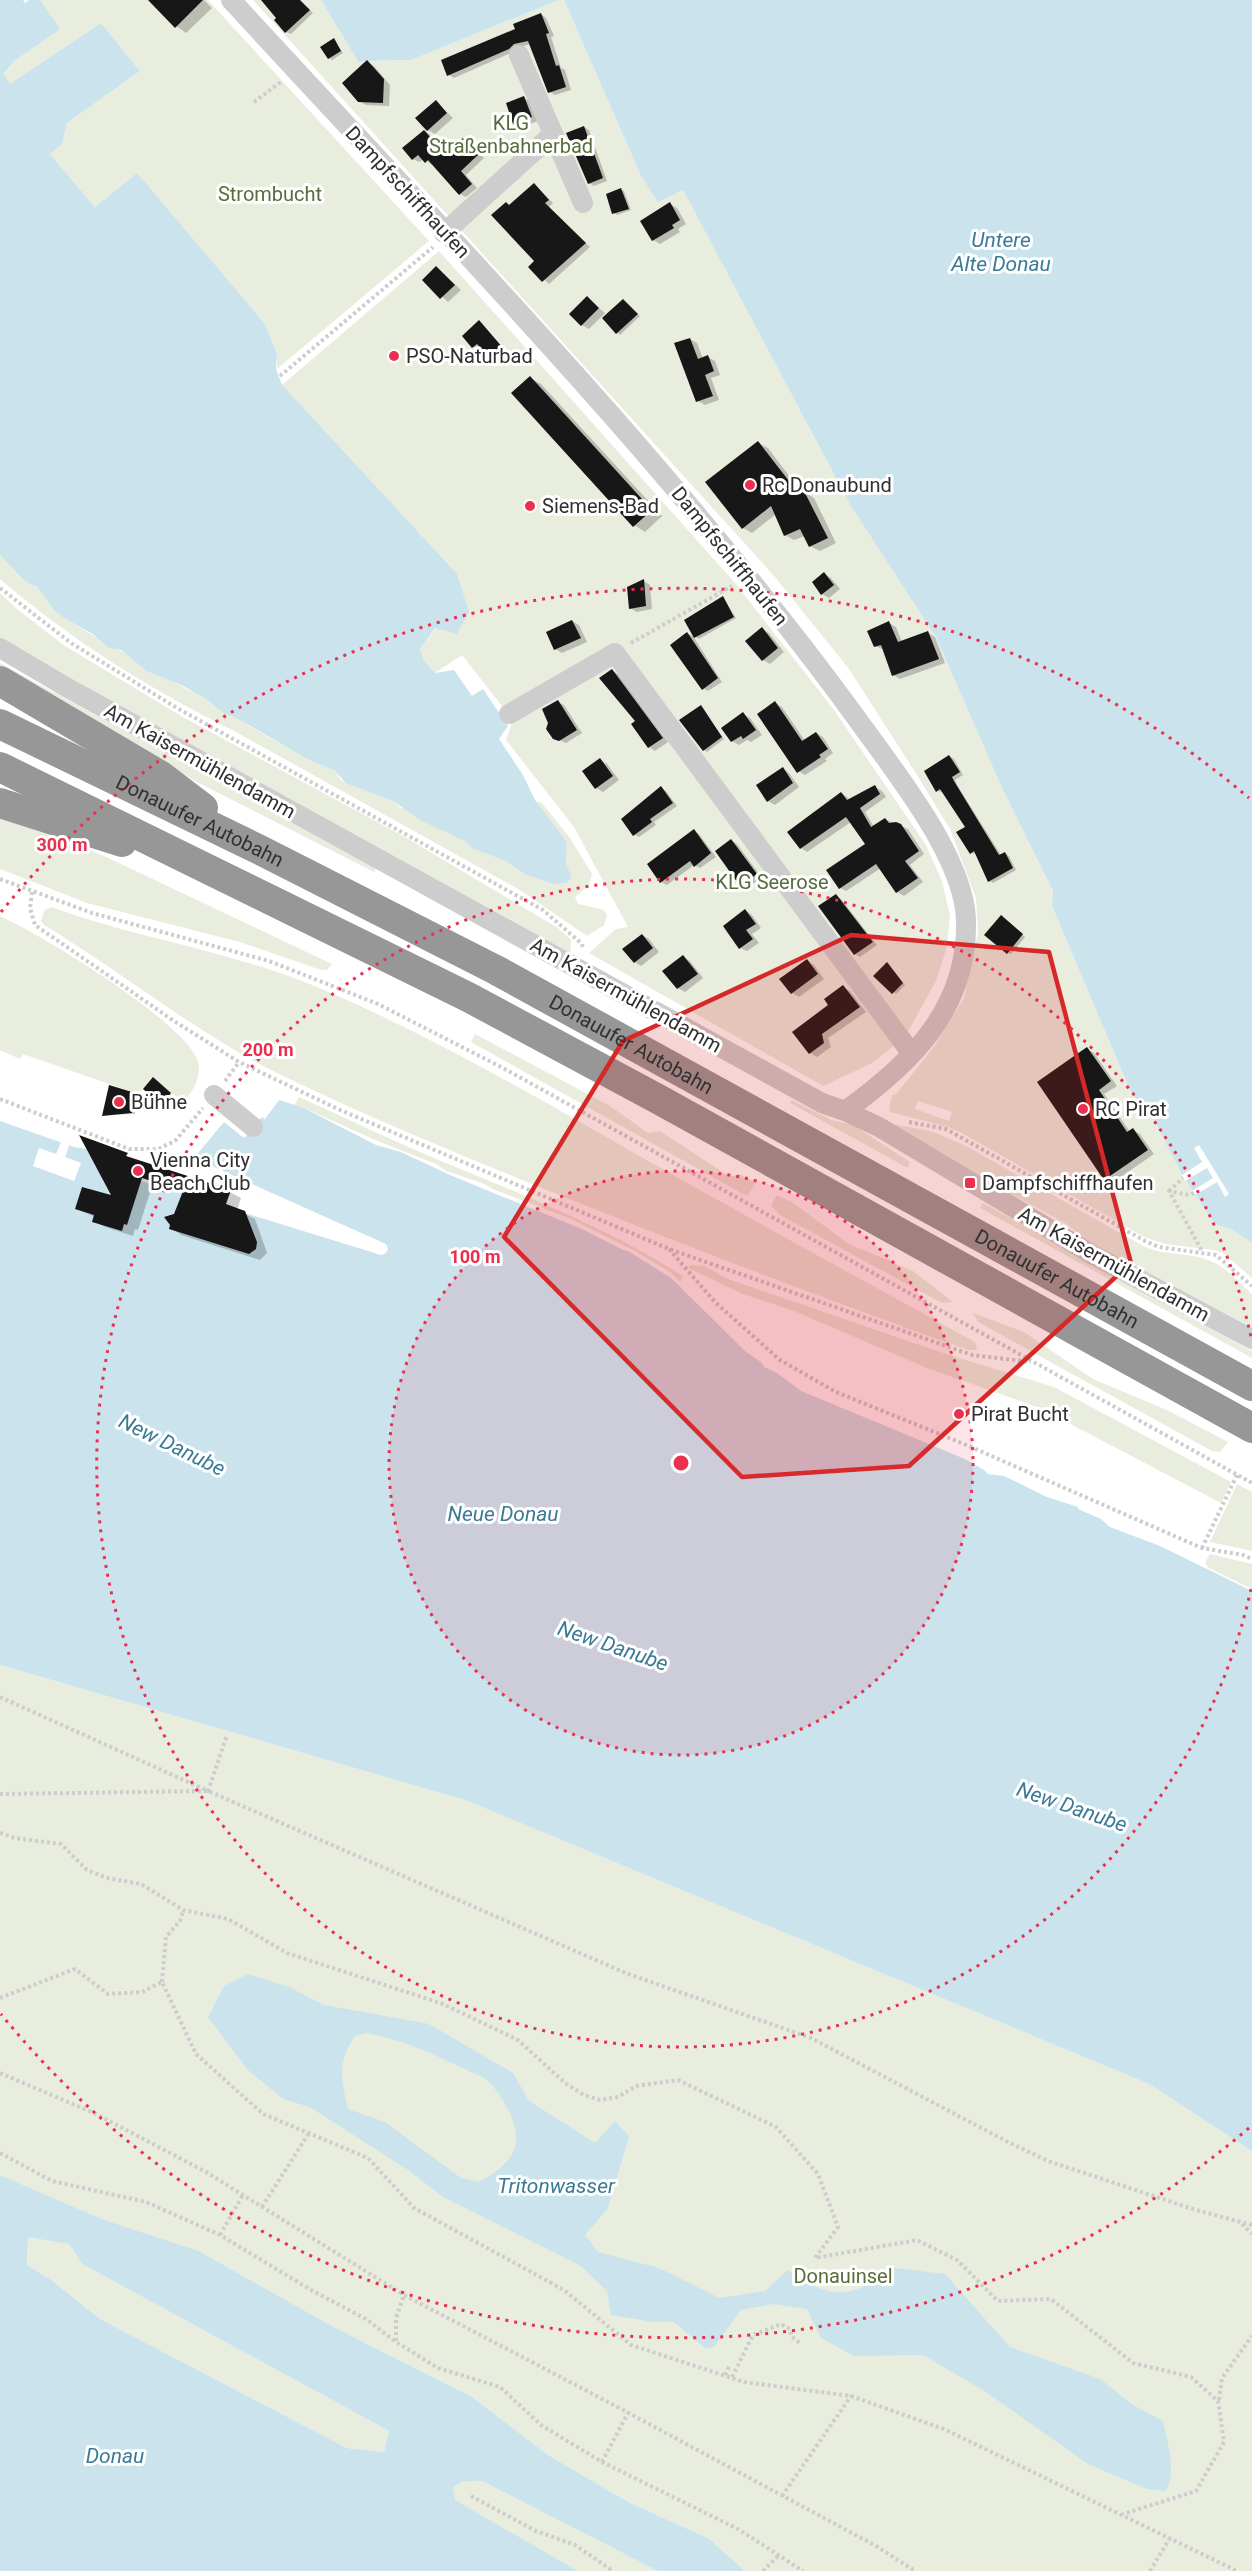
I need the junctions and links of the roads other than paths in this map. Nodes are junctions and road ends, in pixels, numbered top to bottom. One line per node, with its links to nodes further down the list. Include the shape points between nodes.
1 (231, 0): 5 (street, Dampfschiffhaufen)
2 (519, 55): 3 (street)
3 (553, 134): 4 (street); 5 (street)
4 (583, 203)
5 (446, 234): 14 (street, Dampfschiffhaufen, via 671,484 799,639 910,791 956,870 966,918 963,962 956,990 936,1026)
6 (0, 648): 16 (street, Am Kaisermühlendamm, via 822,1103)
7 (0, 681): 12 (highway, via 161,776)
8 (509, 714): 14 (street, via 615,653)
9 (0, 724): 12 (highway, Donauufer Autobahn)
10 (0, 767): 13 (highway, Donauufer Autobahn)
11 (0, 803): 13 (highway)
12 (258, 849): 19 (highway, Donauufer Autobahn, via 610,1031)
13 (212, 869): 20 (highway, Donauufer Autobahn, via 448,987)
14 (912, 1054): 16 (street, Dampfschiffhaufen)
15 (214, 1095): 17 (street)
16 (845, 1111): 18 (street, Am Kaisermühlendamm, via 879,1127 1093,1255)
17 (254, 1127)
18 (1252, 1339)
19 (1252, 1386)
20 (1252, 1428)

